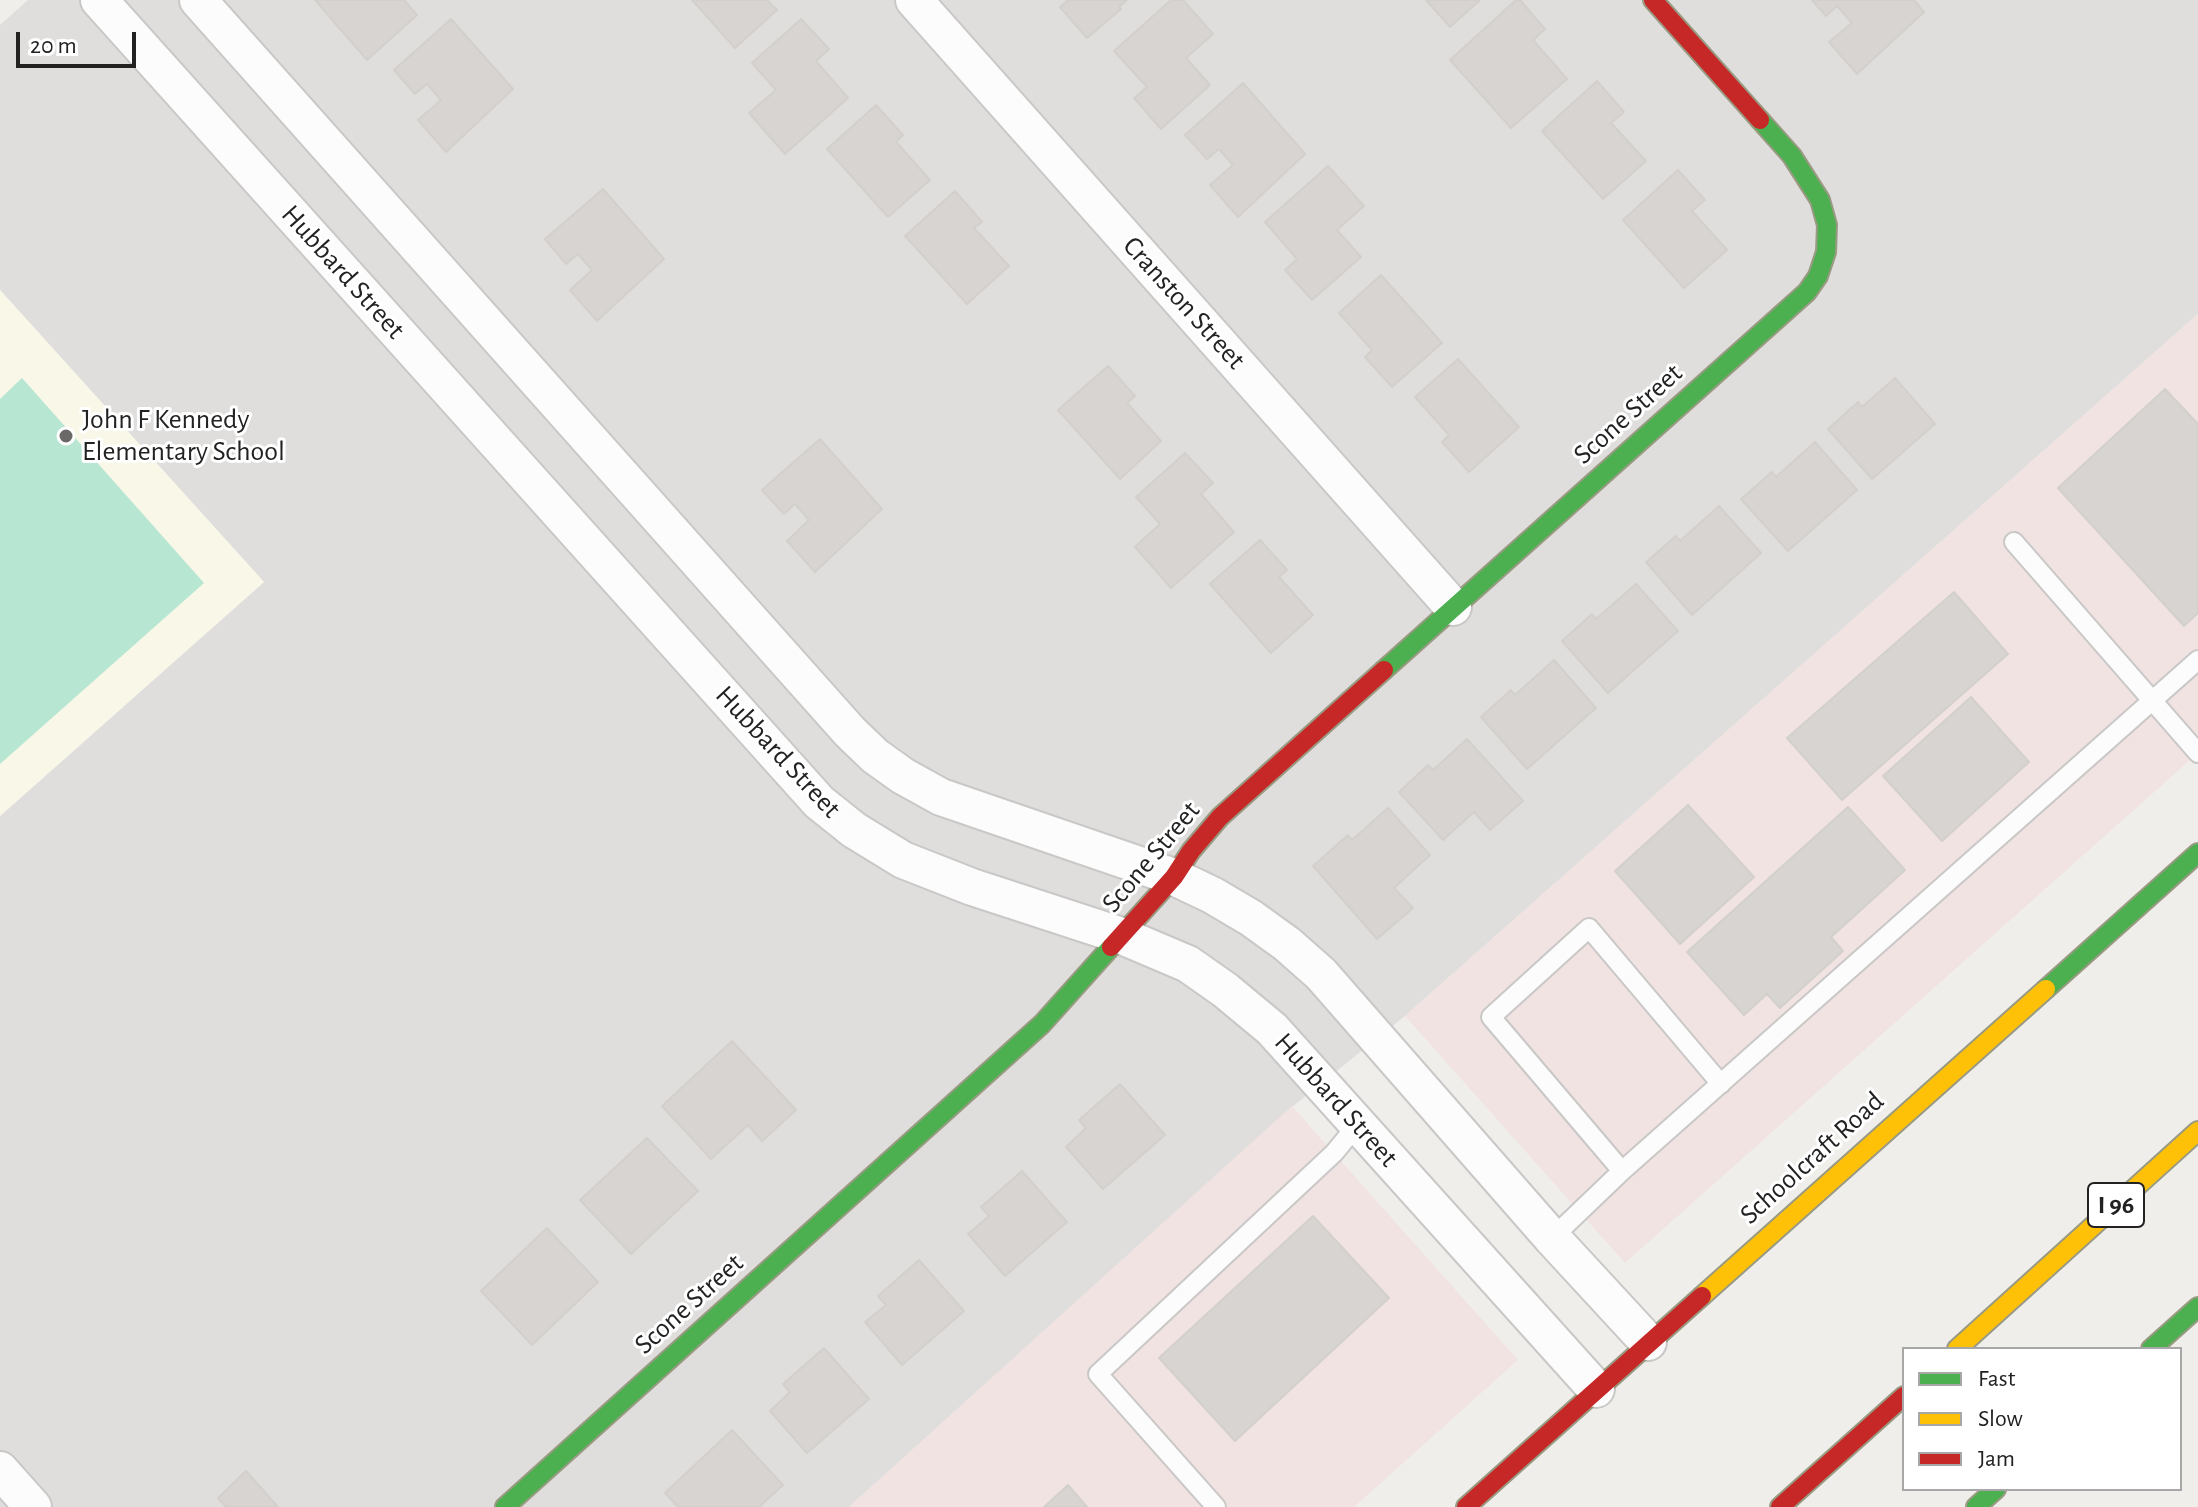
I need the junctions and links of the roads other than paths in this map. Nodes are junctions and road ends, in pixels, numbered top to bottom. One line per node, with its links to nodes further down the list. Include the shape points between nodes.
1 (99, 0): 12 (street, Hubbard Street, via 819,802 903,860)
2 (198, 0): 11 (street, via 875,756 941,797)
3 (914, 0): 6 (street, Cranston Street)
4 (1653, 0): 6 (main road, Scone Street, via 1792,156 1820,200 1827,225 1826,252 1807,292)
5 (2014, 542): 8 (lane)
6 (1453, 607): 11 (main road, Scone Street, via 1220,817)
7 (2198, 660): 8 (lane)
8 (2154, 699): 9 (lane); 13 (lane)
9 (2198, 753)
10 (2198, 853): 19 (main road, Schoolcraft Road)
11 (1174, 877): 12 (main road, Scone Street); 17 (street, via 1251,918 1321,974)
12 (1122, 936): 14 (street, Hubbard Street, via 1188,964 1225,990 1272,1029); 27 (main road, Scone Street, via 1042,1024)
13 (1721, 1084): 16 (lane); 16 (lane, via 1589,928 1491,1017)
14 (1358, 1124): 22 (street, Hubbard Street); 28 (lane, via 1334,1153 1098,1374)
15 (2198, 1131): 20 (main road, I 96)
16 (1622, 1171): 17 (lane)
17 (1552, 1238): 19 (street)
18 (2198, 1307): 21 (main road)
19 (1648, 1342): 22 (main road, Schoolcraft Road)
20 (1959, 1347)
21 (2153, 1347)
22 (1596, 1389): 29 (main road, Schoolcraft Road)
23 (1902, 1398): 30 (main road)
24 (0, 1470): 26 (street)
25 (1994, 1491): 31 (main road)
26 (33, 1507)
27 (505, 1507)
28 (1216, 1507)
29 (1466, 1507)
30 (1780, 1507)
31 (1976, 1507)

